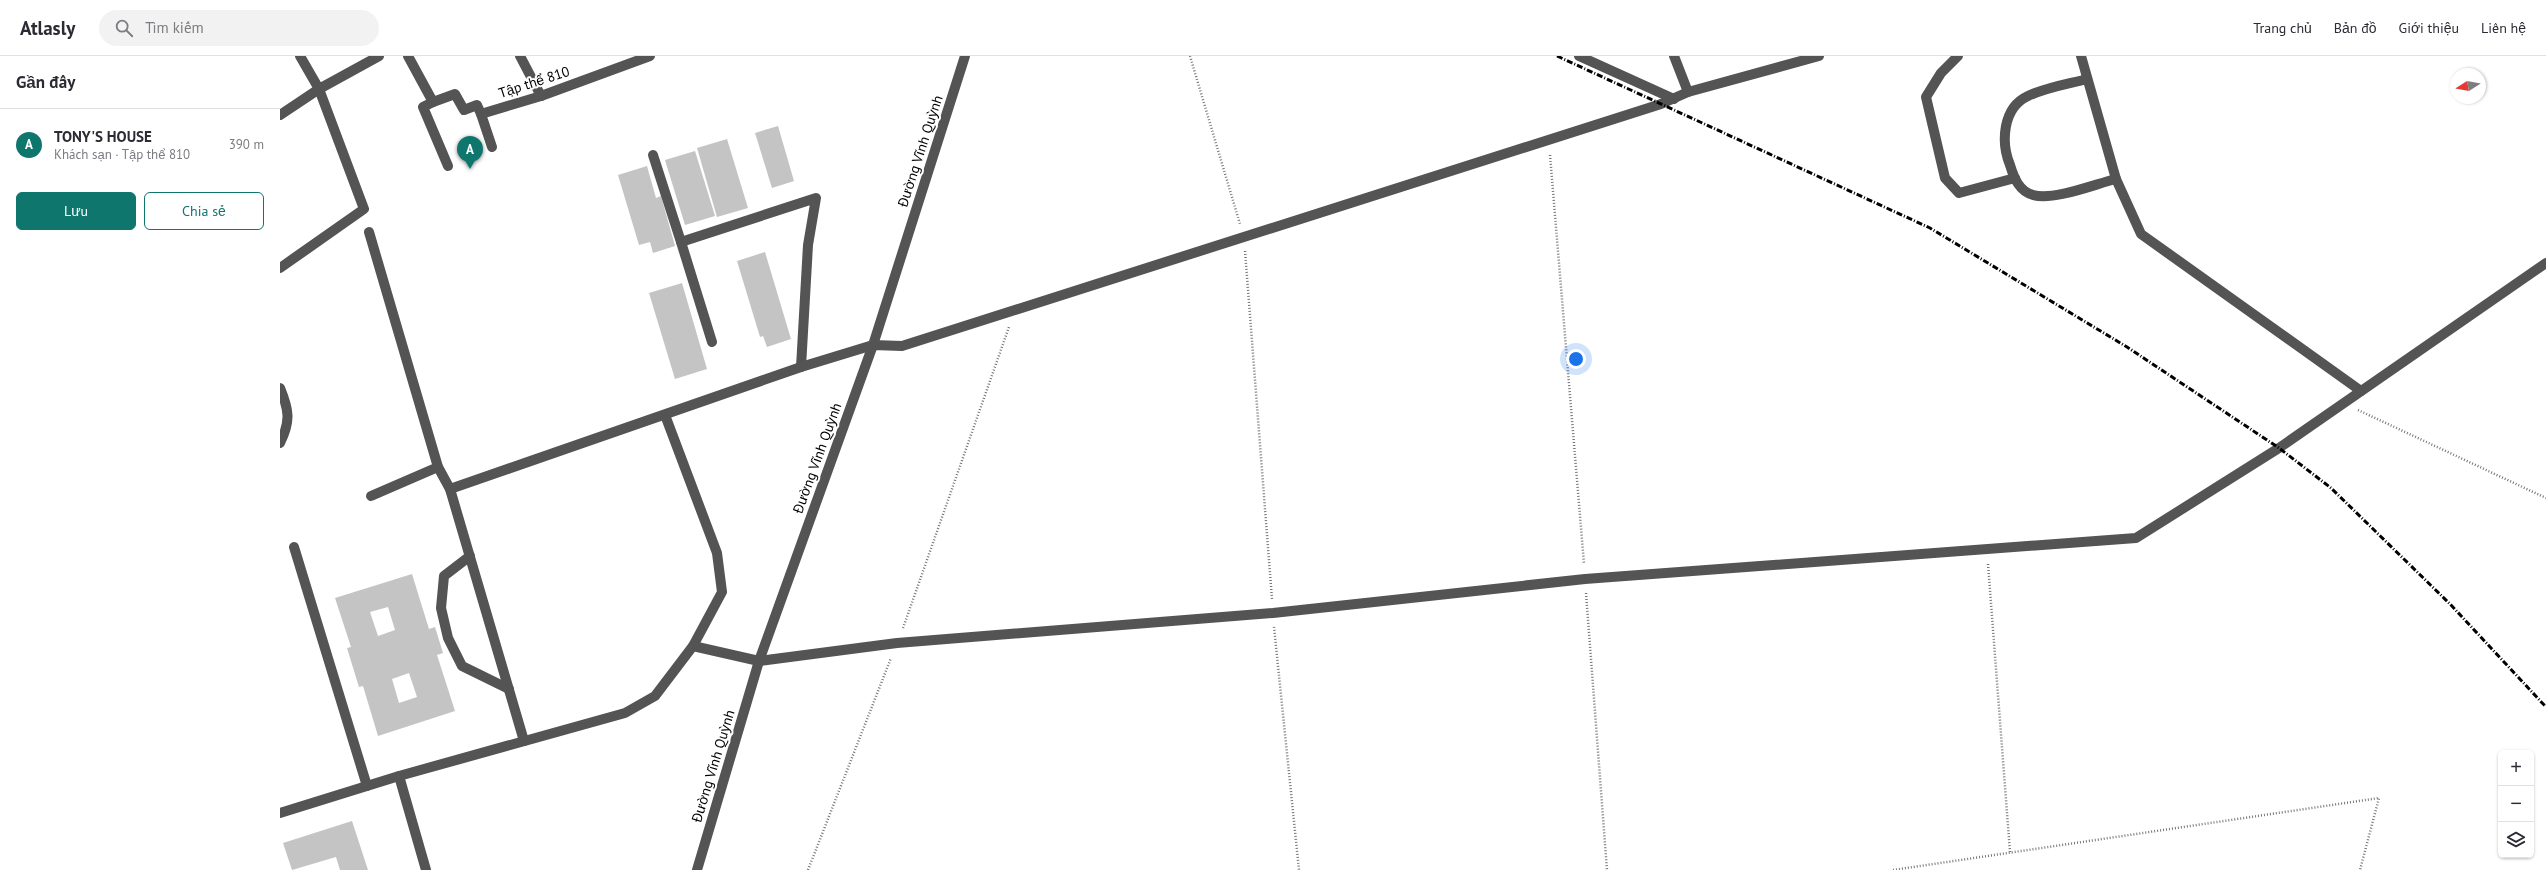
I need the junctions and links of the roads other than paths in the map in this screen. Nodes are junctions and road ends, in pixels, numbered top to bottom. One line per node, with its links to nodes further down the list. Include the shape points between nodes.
1 (300, 56): 13 (street)
2 (408, 56): 17 (street)
3 (520, 56): 15 (street)
4 (650, 56): 15 (street, Tập thể 810)
5 (965, 56): 30 (street, Đường Vĩnh Quỳnh)
6 (1579, 56): 16 (street)
7 (1674, 56): 14 (street)
8 (1819, 56): 14 (street)
9 (1958, 56): 23 (street, via 1941,73 1926,97 1945,178 1960,193)
10 (2080, 56): 12 (street)
11 (375, 57): 13 (street)
12 (2087, 79): 23 (street, via 2027,96 2017,105 2006,125 2003,138); 24 (street)
13 (319, 89): 19 (street); 28 (street, via 364,209)
14 (1688, 92): 16 (street)
15 (541, 96): 18 (street, Tập thể 810)
16 (1674, 99): 30 (street, via 902,346)
17 (433, 102): 18 (street, via 455,94 464,110 477,105); 22 (street, via 423,107)
18 (482, 114): 20 (street)
19 (280, 115)
20 (492, 147)
21 (653, 155): 26 (street)
22 (448, 166)
23 (2015, 178): 24 (street, via 2023,190 2034,195 2051,196)
24 (2116, 179): 33 (street, via 2141,234)
25 (369, 232): 36 (street)
26 (681, 242): 29 (street); 31 (street, via 816,198 808,245)
27 (2546, 263): 33 (street)
28 (280, 268)
29 (712, 342)
30 (873, 345): 31 (street); 42 (street, Đường Vĩnh Quỳnh)
31 (801, 367): 34 (street)
32 (280, 388): 35 (street, via 288,408 285,432)
33 (2362, 391): 42 (street, via 2279,448 2136,538 1585,579 1273,613 897,643)
34 (665, 415): 37 (street); 41 (street, via 717,553 722,592)
35 (280, 443)
36 (438, 467): 37 (street); 38 (street)
37 (450, 489): 40 (street)
38 (371, 496)
39 (294, 547): 46 (street)
40 (470, 556): 43 (street); 43 (street, via 444,576 441,608 448,638 462,666)
41 (693, 646): 42 (street); 44 (street, via 655,696 625,713)
42 (759, 661): 49 (street, Đường Vĩnh Quỳnh)
43 (509, 689): 44 (street)
44 (524, 741): 45 (street)
45 (399, 776): 46 (street); 48 (street)
46 (367, 786): 47 (street)
47 (280, 813)
48 (426, 870)
49 (697, 870)

